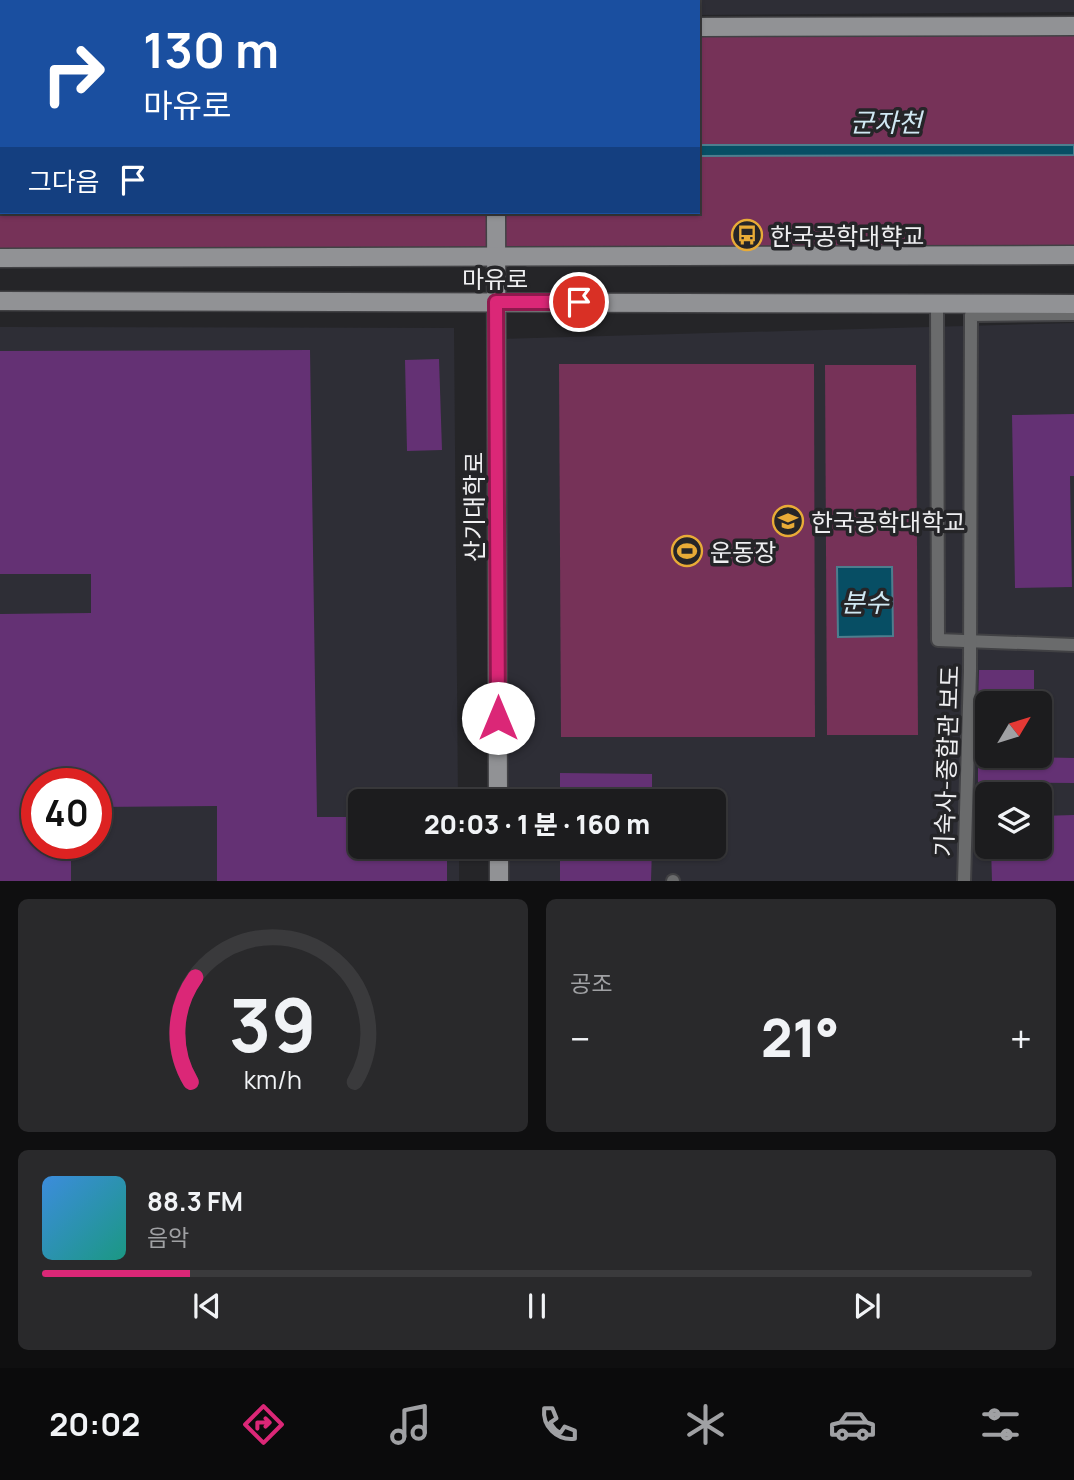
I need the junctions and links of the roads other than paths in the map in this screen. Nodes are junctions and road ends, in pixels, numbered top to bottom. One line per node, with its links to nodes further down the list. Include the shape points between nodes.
1 (1074, 26): 2 (street)
2 (700, 27)
3 (496, 214): 6 (street, 산기대학로)
4 (1074, 255): 6 (street, 마유로)
5 (0, 258): 6 (street, 마유로)
6 (496, 258): 8 (street, 산기대학로)
7 (0, 301): 8 (street, 마유로)
8 (496, 302): 9 (street, 마유로); 14 (street, 산기대학로)
9 (937, 304): 10 (street, 마유로); 12 (lane, via 938,640)
10 (1074, 304)
11 (1074, 314): 12 (lane, 기숙사-종합관 보도, via 971,315)
12 (970, 641): 13 (lane); 17 (lane, 기숙사-종합관 보도)
13 (1074, 645)
14 (498, 789)
15 (499, 859): 16 (street)
16 (499, 881)
17 (964, 881)

